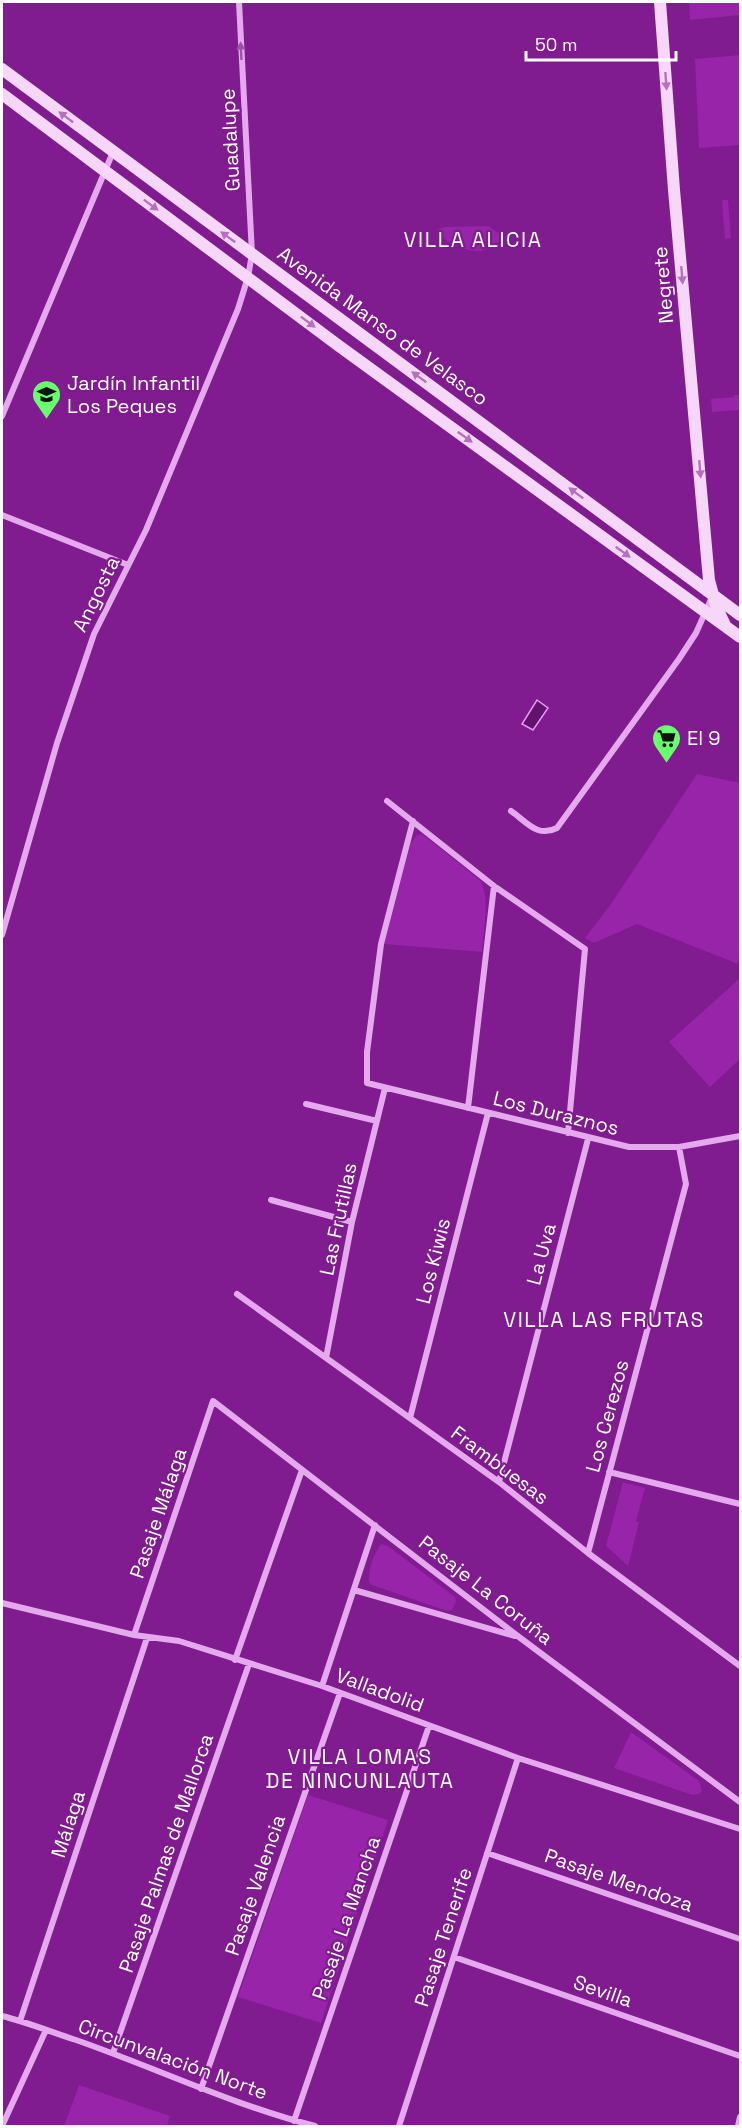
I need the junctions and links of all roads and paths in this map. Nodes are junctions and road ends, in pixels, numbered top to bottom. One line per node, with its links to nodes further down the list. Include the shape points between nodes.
1 (239, 2): 7 (street, Guadalupe, one-way to 1)
2 (660, 2): 11 (main road, Negrete, one-way to 11)
3 (2, 69): 5 (main road, Avenida Manso de Velasco, one-way to 3)
4 (2, 94): 6 (main road, Avenida Manso de Velasco)
5 (112, 152): 6 (street); 7 (main road, Avenida Manso de Velasco, one-way to 5)
6 (104, 171): 8 (main road, Avenida Manso de Velasco, one-way to 8); 9 (street)
7 (252, 254): 8 (street, Guadalupe); 13 (main road, Avenida Manso de Velasco, one-way to 7)
8 (248, 277): 12 (street, Angosta, via 179,452); 15 (main road, Avenida Manso de Velasco, one-way to 15)
9 (2, 416)
10 (2, 515): 12 (street)
11 (708, 564): 13 (main road); 14 (main road, Negrete)
12 (128, 565): 23 (street, Angosta, via 94,634 71,698)
13 (686, 575): 14 (main road, Avenida Manso de Velasco)
14 (713, 594): 15 (street); 16 (main road, Avenida Manso de Velasco); 17 (main road, Negrete)
15 (705, 612): 17 (main road, Avenida Manso de Velasco); 20 (street, via 679,659 557,828 539,832)
16 (741, 615)
17 (726, 627): 18 (main road, Avenida Manso de Velasco)
18 (741, 637)
19 (387, 801): 21 (street)
20 (511, 811)
21 (413, 821): 22 (street); 24 (street, Los Duraznos, via 381,944 367,1052 367,1083)
22 (494, 886): 26 (street); 29 (street, via 585,949)
23 (2, 935)
24 (385, 1088): 26 (street, Los Duraznos); 28 (street, Las Frutillas)
25 (306, 1104): 28 (street)
26 (468, 1108): 27 (street, Los Duraznos)
27 (488, 1113): 29 (street, Los Duraznos); 38 (street, Los Kiwis)
28 (377, 1121): 34 (street, Las Frutillas)
29 (568, 1133): 31 (street, Los Duraznos)
30 (741, 1136): 32 (street, Los Duraznos)
31 (588, 1138): 32 (street, Los Duraznos, via 629,1147); 41 (street, La Uva)
32 (679, 1147): 40 (street, Los Cerezos, via 686,1184)
33 (271, 1200): 34 (street)
34 (352, 1222): 36 (street, Las Frutillas)
35 (237, 1294): 36 (street, Frambuesas)
36 (326, 1358): 38 (street, Frambuesas)
37 (213, 1401): 39 (street, Pasaje La Coruña); 47 (street, Pasaje Málaga)
38 (410, 1418): 41 (street, Frambuesas)
39 (302, 1470): 43 (street, Pasaje La Coruña); 50 (street)
40 (609, 1472): 42 (street); 44 (street, Los Cerezos)
41 (499, 1482): 44 (street, Frambuesas)
42 (741, 1504)
43 (375, 1525): 45 (street); 48 (street, Pasaje La Coruña)
44 (588, 1553): 52 (street, Frambuesas)
45 (354, 1590): 48 (street); 53 (street)
46 (2, 1603): 47 (street, Valladolid)
47 (134, 1635): 49 (street, Valladolid)
48 (519, 1637): 57 (street, Pasaje La Coruña)
49 (147, 1638): 50 (street, Valladolid, via 179,1641); 63 (street, Málaga)
50 (235, 1660): 51 (street, Valladolid)
51 (249, 1664): 53 (street, Valladolid); 65 (street, Pasaje Palmas de Mallorca)
52 (741, 1666)
53 (322, 1686): 54 (street, Valladolid)
54 (340, 1693): 55 (street, Valladolid); 67 (street, Pasaje Valencia)
55 (429, 1726): 56 (street, Valladolid); 69 (street, Pasaje La Mancha)
56 (518, 1758): 58 (street, Valladolid); 59 (street, Pasaje Tenerife)
57 (741, 1802)
58 (741, 1829)
59 (487, 1853): 60 (street, Pasaje Mendoza); 61 (street, Pasaje Tenerife)
60 (741, 1939)
61 (454, 1957): 66 (street, Sevilla); 72 (street, Pasaje Tenerife)
62 (2, 2016): 63 (street, Circunvalación Norte)
63 (20, 2020): 64 (street, Circunvalación Norte)
64 (46, 2030): 65 (street, Circunvalación Norte); 70 (street)
65 (113, 2053): 67 (street, Circunvalación Norte)
66 (741, 2056)
67 (201, 2089): 69 (street, Circunvalación Norte)
68 (741, 2117): 73 (street)
69 (294, 2121): 71 (street, Circunvalación Norte)
70 (2, 2127)
71 (315, 2127)
72 (399, 2127)
73 (738, 2127)

